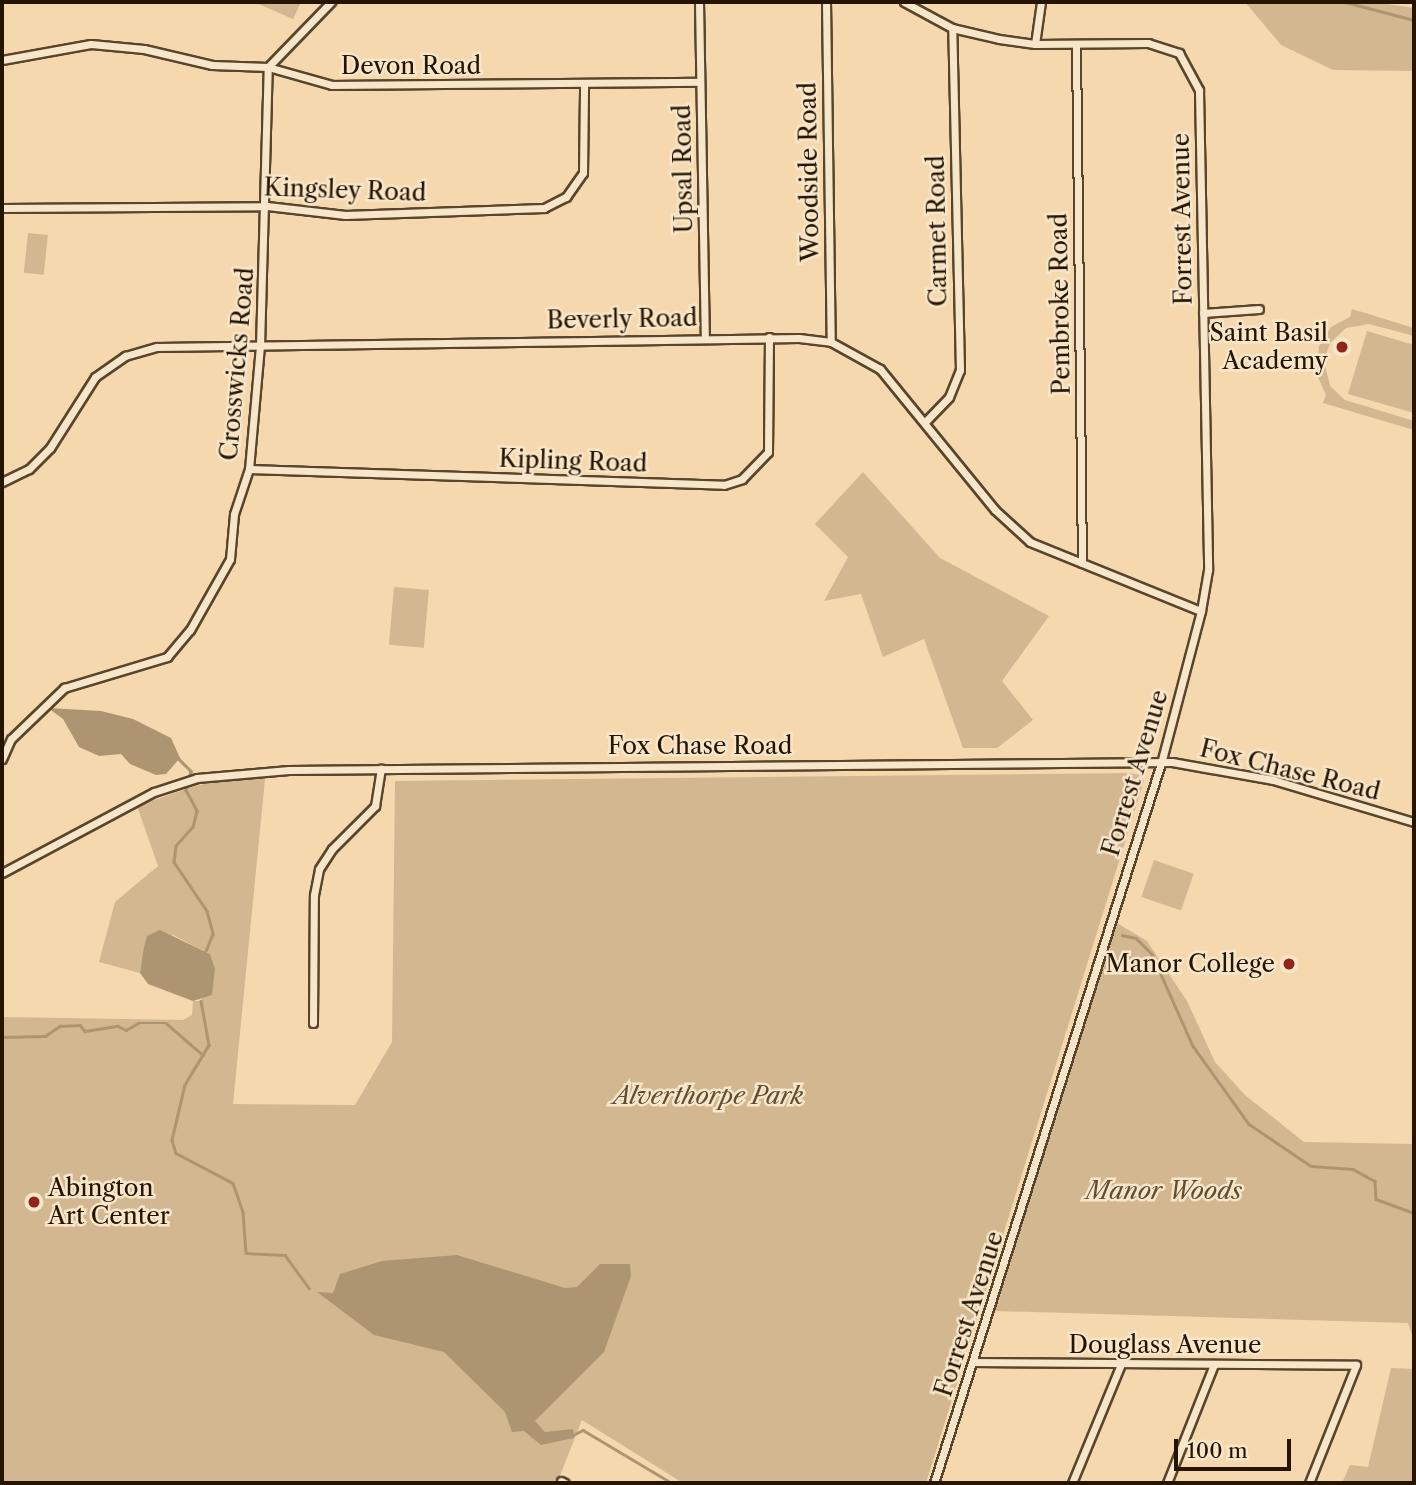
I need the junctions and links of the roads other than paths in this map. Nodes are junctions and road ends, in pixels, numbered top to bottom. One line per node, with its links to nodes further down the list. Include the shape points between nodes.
1 (331, 2): 10 (street)
2 (699, 2): 11 (street, Upsal Road)
3 (827, 2): 19 (street, Woodside Road)
4 (904, 2): 6 (street)
5 (1041, 2): 7 (street)
6 (952, 28): 7 (street); 21 (street, Carmet Road, via 960,370 949,397)
7 (1035, 44): 8 (street)
8 (1076, 45): 16 (street, Forrest Avenue, via 1148,43 1179,53 1199,90); 24 (street, Pembroke Road)
9 (2, 60): 10 (street, Devon Road, via 91,44 144,49 212,65)
10 (268, 67): 12 (street, Devon Road, via 332,85); 13 (street, Crosswicks Road)
11 (700, 82): 12 (street, Devon Road); 17 (street, Upsal Road)
12 (584, 85): 13 (street, Kingsley Road, via 583,173 566,197 544,208 345,215)
13 (267, 206): 14 (street, Kingsley Road); 20 (street, Crosswicks Road)
14 (2, 208)
15 (1259, 309): 16 (street)
16 (1203, 313): 25 (street, Forrest Avenue, via 1208,570)
17 (705, 337): 18 (street, Beverly Road); 20 (street, Beverly Road)
18 (769, 337): 19 (street, Beverly Road); 22 (street, Kipling Road, via 768,452 742,479 724,485)
19 (831, 342): 21 (street, Beverly Road, via 880,369)
20 (260, 346): 22 (street, Crosswicks Road); 23 (street, Beverly Road, via 157,347 125,356 95,377 41,459)
21 (926, 421): 24 (street, Beverly Road, via 1013,529 1030,542)
22 (249, 469): 26 (street, Crosswicks Road, via 234,514 230,559 190,630 167,657 64,688 20,730)
23 (2, 482)
24 (1082, 563): 25 (street, Beverly Road)
25 (1201, 611): 27 (street, Forrest Avenue)
26 (2, 759)
27 (1161, 763): 28 (street, Fox Chase Road); 29 (street, Fox Chase Road, via 1235,771); 32 (street, Forrest Avenue)
28 (381, 768): 30 (street, Fox Chase Road, via 197,778 153,792); 31 (street, via 375,806 332,849 319,869 314,895)
29 (1414, 822)
30 (2, 873)
31 (313, 1023)
32 (974, 1362): 33 (street, Douglass Avenue); 35 (street, Forrest Avenue)
33 (1121, 1364): 34 (street, Douglass Avenue); 36 (street)
34 (1214, 1364): 37 (street); 38 (street, Douglass Avenue, via 1356,1365)
35 (934, 1483)
36 (1072, 1483)
37 (1167, 1483)
38 (1309, 1483)

